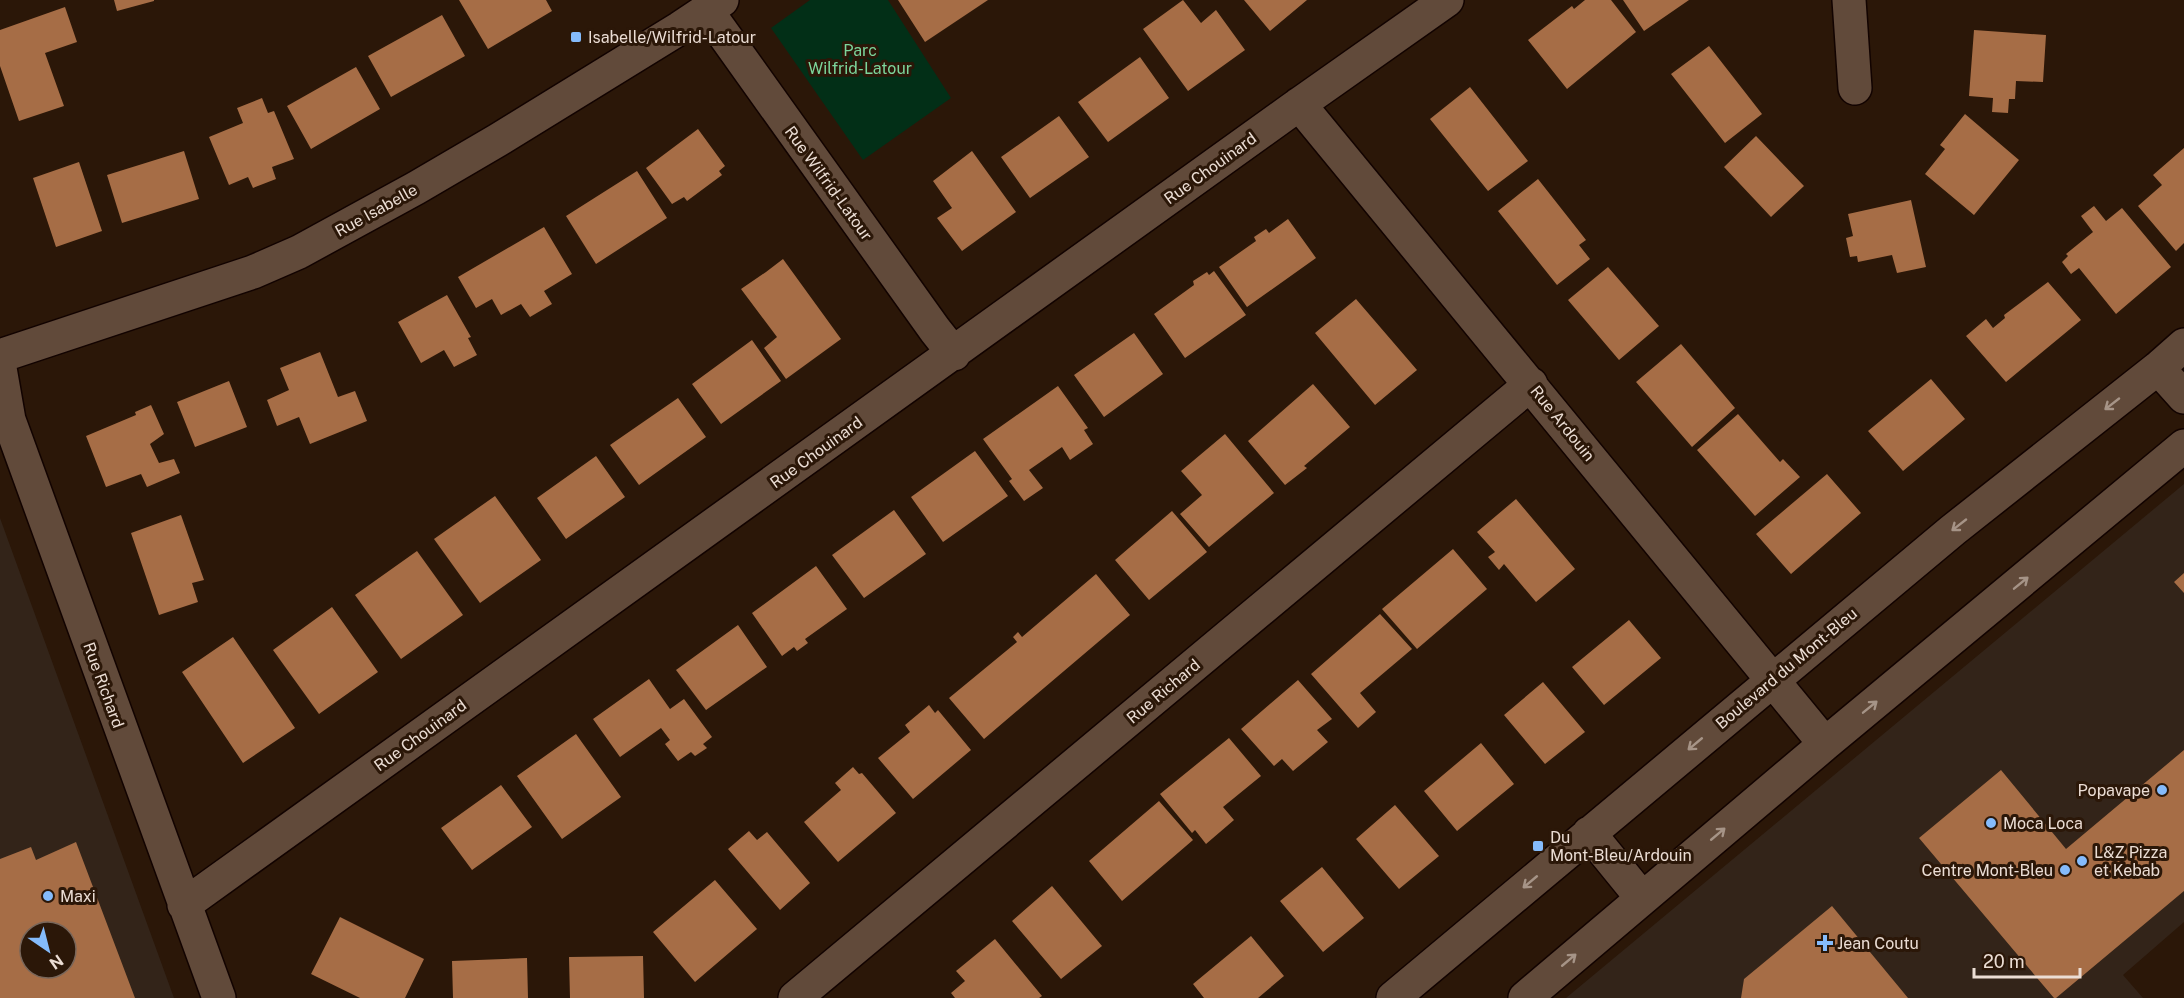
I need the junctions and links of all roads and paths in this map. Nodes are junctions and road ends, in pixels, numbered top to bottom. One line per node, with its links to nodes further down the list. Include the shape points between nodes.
1 (1447, 0): 5 (street, Rue Chouinard)
2 (1849, 0): 4 (street)
3 (715, 5): 7 (street, Rue Wilfrid-Latour); 8 (street, Rue Isabelle, via 437,176 299,252 253,272)
4 (1855, 88)
5 (1299, 104): 7 (street, Rue Chouinard); 11 (street, Rue Ardouin)
6 (2184, 345): 10 (street, Boulevard du Mont-Bleu)
7 (954, 354): 18 (street, Rue Chouinard)
8 (0, 356)
9 (0, 368): 18 (street, Rue Richard, via 9,420)
10 (2158, 368): 12 (street); 14 (street, Boulevard du Mont-Bleu, one-way to 14)
11 (1531, 384): 14 (street, Rue Ardouin); 20 (street, Rue Richard)
12 (2184, 397)
13 (2184, 447): 15 (street, one-way to 13)
14 (1772, 679): 15 (street, Rue Ardouin); 16 (street, Boulevard du Mont-Bleu, one-way to 16)
15 (1825, 744): 17 (street, one-way to 15)
16 (1588, 833): 17 (street); 21 (street, Boulevard du Mont-Bleu, one-way to 21)
17 (1642, 898): 22 (street, one-way to 17)
18 (184, 905): 19 (street, Rue Richard)
19 (219, 998)
20 (795, 998)
21 (1393, 998)
22 (1525, 998)

